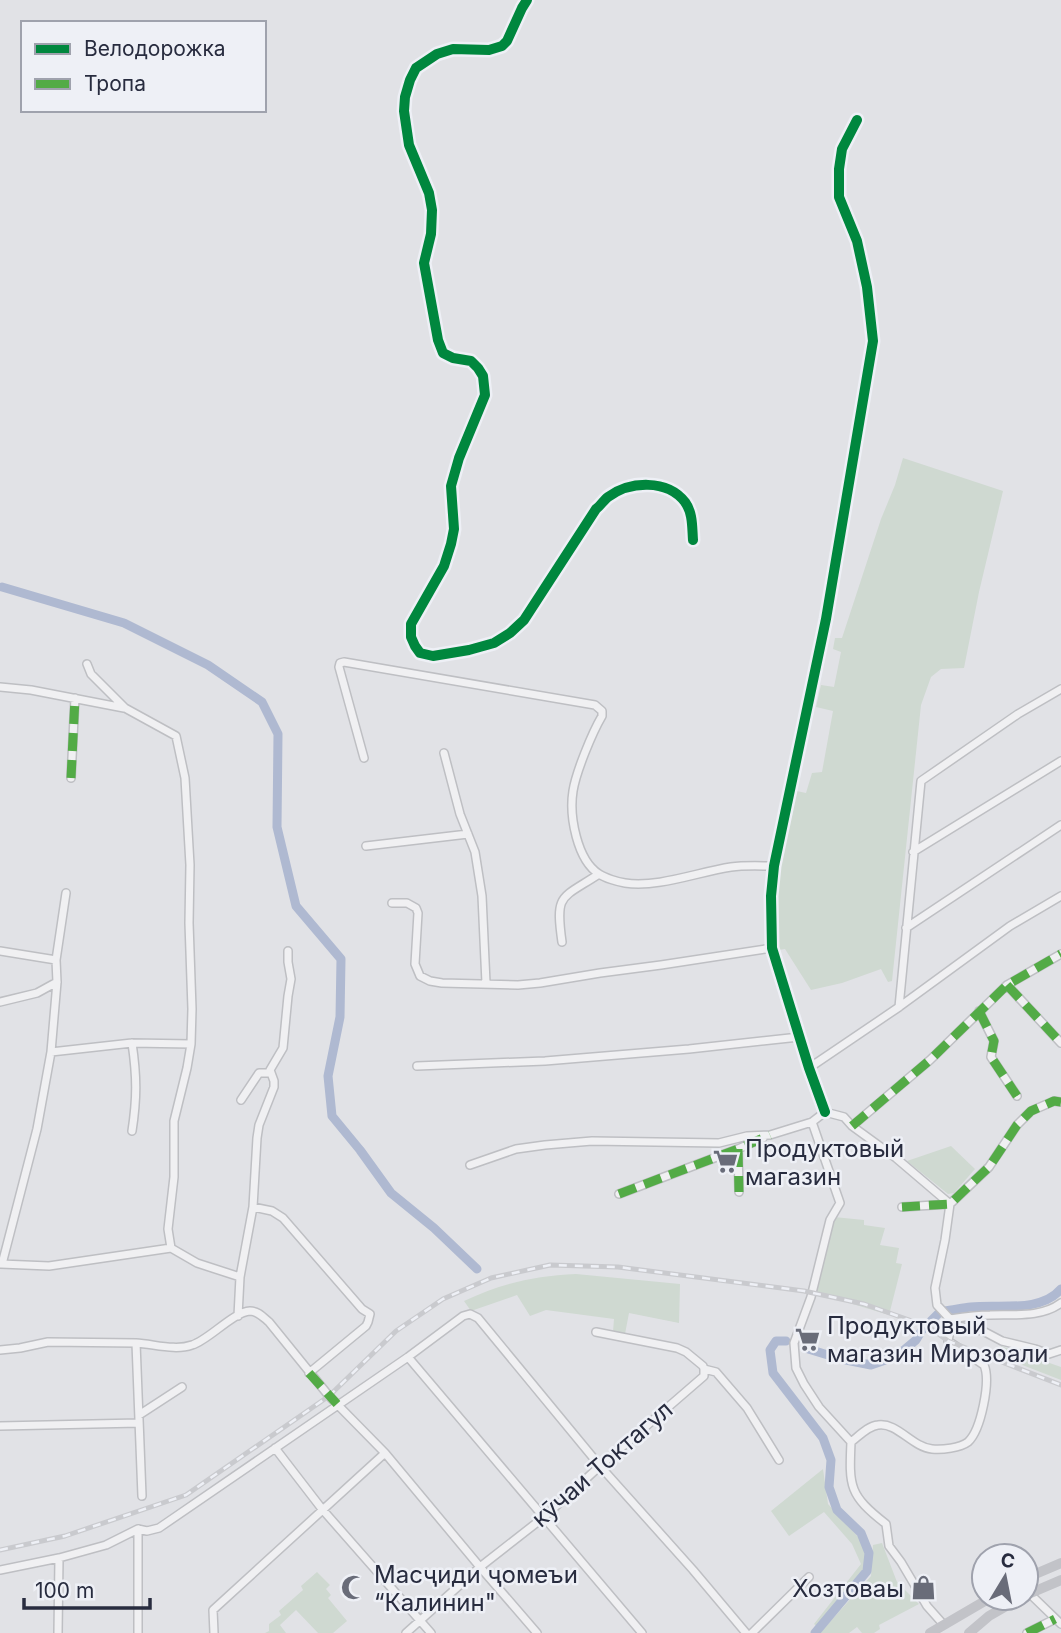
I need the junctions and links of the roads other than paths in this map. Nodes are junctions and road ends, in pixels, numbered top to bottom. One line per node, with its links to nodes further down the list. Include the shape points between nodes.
1 (527, 0): 3 (street, via 502,46 453,49 424,61 416,68 405,97 409,145 432,210 424,263 438,340 443,353 471,361 478,368 485,395 451,486 452,544 411,624 411,637 420,653 433,656 494,643 510,633 524,620 596,509 626,488 662,486 675,494 686,503)
2 (856, 120): 17 (street, via 842,149 839,197 857,241 873,341 826,619)
3 (693, 540)
4 (87, 664): 8 (street, via 91,674)
5 (0, 687): 7 (street)
6 (1061, 689): 16 (street, via 921,781)
7 (75, 698): 8 (street); 12 (street)
8 (125, 708): 38 (street, via 176,736 181,755 190,865)
9 (444, 753): 14 (street)
10 (364, 758): 18 (street, via 339,667 344,662 595,705 601,716 573,790 572,814 576,839)
11 (1061, 761): 16 (street)
12 (71, 778)
13 (1061, 825): 22 (street)
14 (468, 834): 15 (street); 30 (street, via 482,896)
15 (366, 846)
16 (913, 852): 22 (street)
17 (774, 866): 18 (street, via 733,867 652,883 624,883); 24 (street)
18 (599, 874): 23 (street, via 562,900)
19 (66, 893): 28 (street)
20 (1061, 896): 33 (street, via 1010,926)
21 (392, 903): 30 (street, via 407,903 417,910 415,964 420,976 442,982)
22 (906, 928): 33 (street)
23 (562, 942)
24 (772, 948): 30 (street, via 540,983); 35 (street)
25 (0, 951): 28 (street)
26 (288, 951): 42 (street, via 291,979 283,1048)
27 (1061, 954): 31 (street)
28 (56, 960): 29 (street)
29 (57, 982): 32 (street, via 37,993); 39 (street)
30 (486, 983)
31 (1007, 985): 34 (street); 36 (street)
32 (0, 1002)
33 (899, 1007): 41 (street)
34 (979, 1011): 43 (street, via 994,1041 991,1057); 48 (street)
35 (799, 1037): 40 (street, via 545,1061); 41 (street)
36 (1061, 1043)
37 (132, 1044): 38 (street); 39 (street); 49 (street, via 136,1072)
38 (191, 1044): 58 (street, via 174,1121)
39 (51, 1052): 59 (street, via 37,1129)
40 (417, 1066)
41 (809, 1068): 46 (street)
42 (271, 1073): 44 (street, via 259,1073); 56 (street, via 274,1087 257,1138)
43 (1017, 1097)
44 (242, 1100)
45 (1061, 1102): 55 (street, via 1031,1111 989,1167)
46 (825, 1112): 47 (street); 48 (street, via 844,1117)
47 (812, 1122): 50 (street); 75 (street, via 840,1203 830,1220 794,1343 796,1368 819,1407)
48 (852, 1126): 55 (street)
49 (132, 1131)
50 (770, 1135): 51 (street); 52 (street, via 719,1143 545,1145 516,1149)
51 (738, 1149): 53 (street); 54 (street)
52 (470, 1165)
53 (739, 1192)
54 (619, 1194)
55 (950, 1204): 57 (street); 63 (street, via 935,1298)
56 (253, 1207): 60 (street); 70 (street, via 283,1218 370,1314 366,1326)
57 (902, 1207)
58 (171, 1248): 59 (street, via 49,1266); 60 (street)
59 (1, 1264)
60 (240, 1277): 62 (street)
61 (1061, 1303): 63 (street, via 1030,1314 965,1317)
62 (238, 1316): 65 (street, via 193,1345); 70 (street, via 249,1311 261,1315)
63 (951, 1322): 67 (street, via 1049,1354); 75 (street, via 948,1341 987,1370 984,1403 969,1441 959,1447 932,1449 890,1426 878,1425)
64 (596, 1332): 69 (street, via 683,1350)
65 (136, 1343): 66 (street, via 48,1342); 73 (street)
66 (0, 1350)
67 (1061, 1350)
68 (408, 1357): 72 (street); 79 (street, via 463,1315 478,1318); 82 (street)
69 (704, 1369): 78 (street, via 716,1372 747,1408); 79 (street, кӯчаи Токтагул, via 704,1376)
70 (309, 1373): 72 (street)
71 (182, 1387): 73 (street)
72 (337, 1404): 76 (street); 77 (street)
73 (139, 1419): 74 (street); 80 (street)
74 (0, 1426)
75 (851, 1442): 97 (street, via 855,1494 886,1524 889,1546)
76 (275, 1448): 81 (street); 83 (street, via 159,1528)
77 (385, 1454): 81 (street); 86 (street)
78 (779, 1460)
79 (600, 1466): 82 (street, кӯчаи Токтагул); 105 (street)
80 (142, 1496)
81 (322, 1509): 95 (street); 100 (street, via 213,1610)
82 (544, 1517): 86 (street, кӯчаи Токтагул); 104 (street)
83 (138, 1528): 84 (street, via 106,1545); 99 (street)
84 (59, 1558): 87 (street); 98 (street)
85 (1061, 1563): 88 (main road)
86 (480, 1567): 95 (street, кӯчаи Токтагул); 103 (street)
87 (0, 1570)
88 (1040, 1572)
89 (809, 1577): 106 (street)
90 (1061, 1580): 91 (main road)
91 (1040, 1589)
92 (1040, 1607): 96 (street)
93 (970, 1609): 97 (main road)
94 (996, 1612): 108 (main road)
95 (420, 1620): 101 (street, кӯчаи Токтагул); 102 (street)
96 (1058, 1621): 109 (street)
97 (943, 1624): 107 (main road)
98 (58, 1633)
99 (138, 1633)
100 (214, 1633)
101 (406, 1633)
102 (431, 1633)
103 (537, 1633)
104 (642, 1633)
105 (746, 1633)
106 (752, 1633)
107 (930, 1633)
108 (969, 1633)
109 (1027, 1633)

